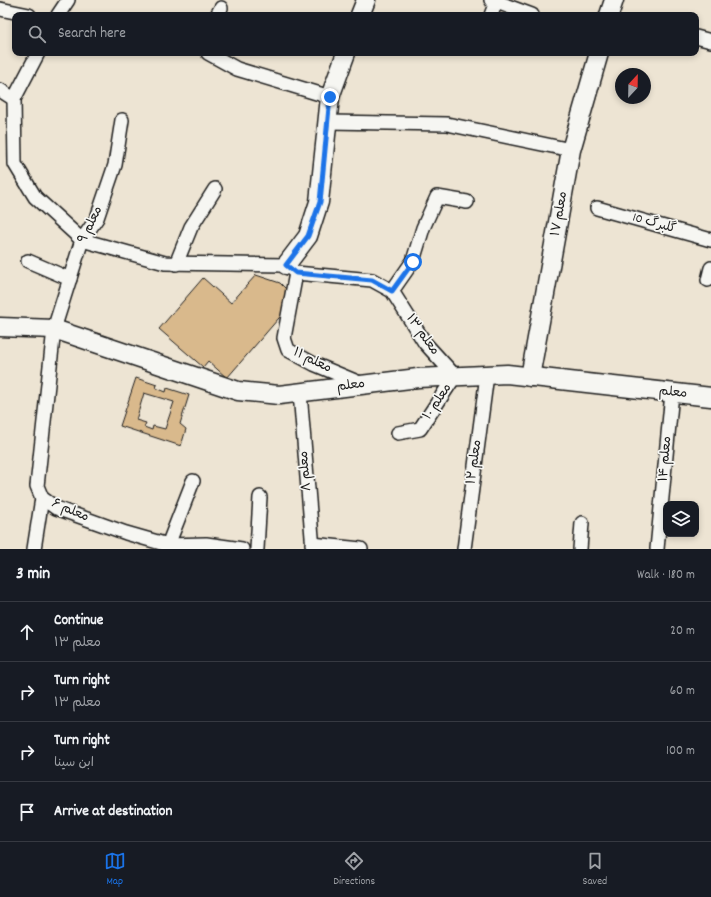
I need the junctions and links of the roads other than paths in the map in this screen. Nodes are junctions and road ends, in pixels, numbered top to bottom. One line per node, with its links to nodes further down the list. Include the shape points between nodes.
1 (68, 0): 7 (street)
2 (366, 0): 8 (street)
3 (614, 0): 11 (street)
4 (494, 1): 9 (street); 10 (street)
5 (0, 9): 6 (street)
6 (14, 12)
7 (60, 12)
8 (361, 12)
9 (492, 12)
10 (524, 12)
11 (610, 12)
12 (699, 38): 13 (street)
13 (711, 40)
14 (36, 56): 20 (street)
15 (214, 56): 19 (street, via 238,68)
16 (345, 56): 19 (street)
17 (598, 56): 23 (street, معلم ۱۷)
18 (0, 90): 20 (street)
19 (330, 97): 22 (street)
20 (14, 100): 27 (street, via 15,164 35,197)
21 (122, 120): 27 (street, معلم ۹, via 115,165 97,218)
22 (328, 122): 23 (street, via 447,124); 31 (street, via 320,202 308,236)
23 (571, 150): 38 (street, معلم ۱۷)
24 (215, 189): 30 (street, via 191,227)
25 (467, 202): 33 (street, via 437,197 423,228 413,262)
26 (598, 208): 28 (street, گلبرگ 10)
27 (82, 240): 30 (street, معلم ۱۳); 32 (street, معلم ۹)
28 (711, 240)
29 (28, 261): 32 (street)
30 (176, 264): 31 (street, معلم ۱۳)
31 (291, 269): 33 (street, معلم ۱۳, via 372,280); 39 (street, معلم ۱۱, via 284,338 288,350)
32 (70, 279): 35 (street, معلم ۹)
33 (392, 291): 37 (street, معلم ۱۳, via 425,343)
34 (0, 327): 35 (street, معلم)
35 (54, 329): 40 (street, معلم, via 238,391 279,396); 46 (street, معلم ۶, via 38,486)
36 (487, 375): 37 (street, معلم); 38 (street, معلم); 55 (street, معلم ۱۲)
37 (455, 376): 39 (street, معلم); 43 (street, معلم ۱۰, via 420,429)
38 (530, 377): 41 (street, معلم)
39 (364, 385): 40 (street, معلم)
40 (300, 393): 49 (street, معلم ۸)
41 (672, 393): 42 (street, معلم); 57 (street, معلم ۱۴)
42 (711, 397)
43 (398, 433)
44 (193, 481): 48 (street)
45 (260, 497): 53 (street)
46 (42, 498): 48 (street, معلم ۶, via 56,508); 51 (street)
47 (582, 523): 56 (street)
48 (168, 545): 52 (street, معلم ۶, via 206,544)
49 (312, 546): 54 (street)
50 (28, 549): 51 (street)
51 (34, 549)
52 (242, 549)
53 (257, 549)
54 (361, 549)
55 (464, 549)
56 (580, 549)
57 (657, 549)

